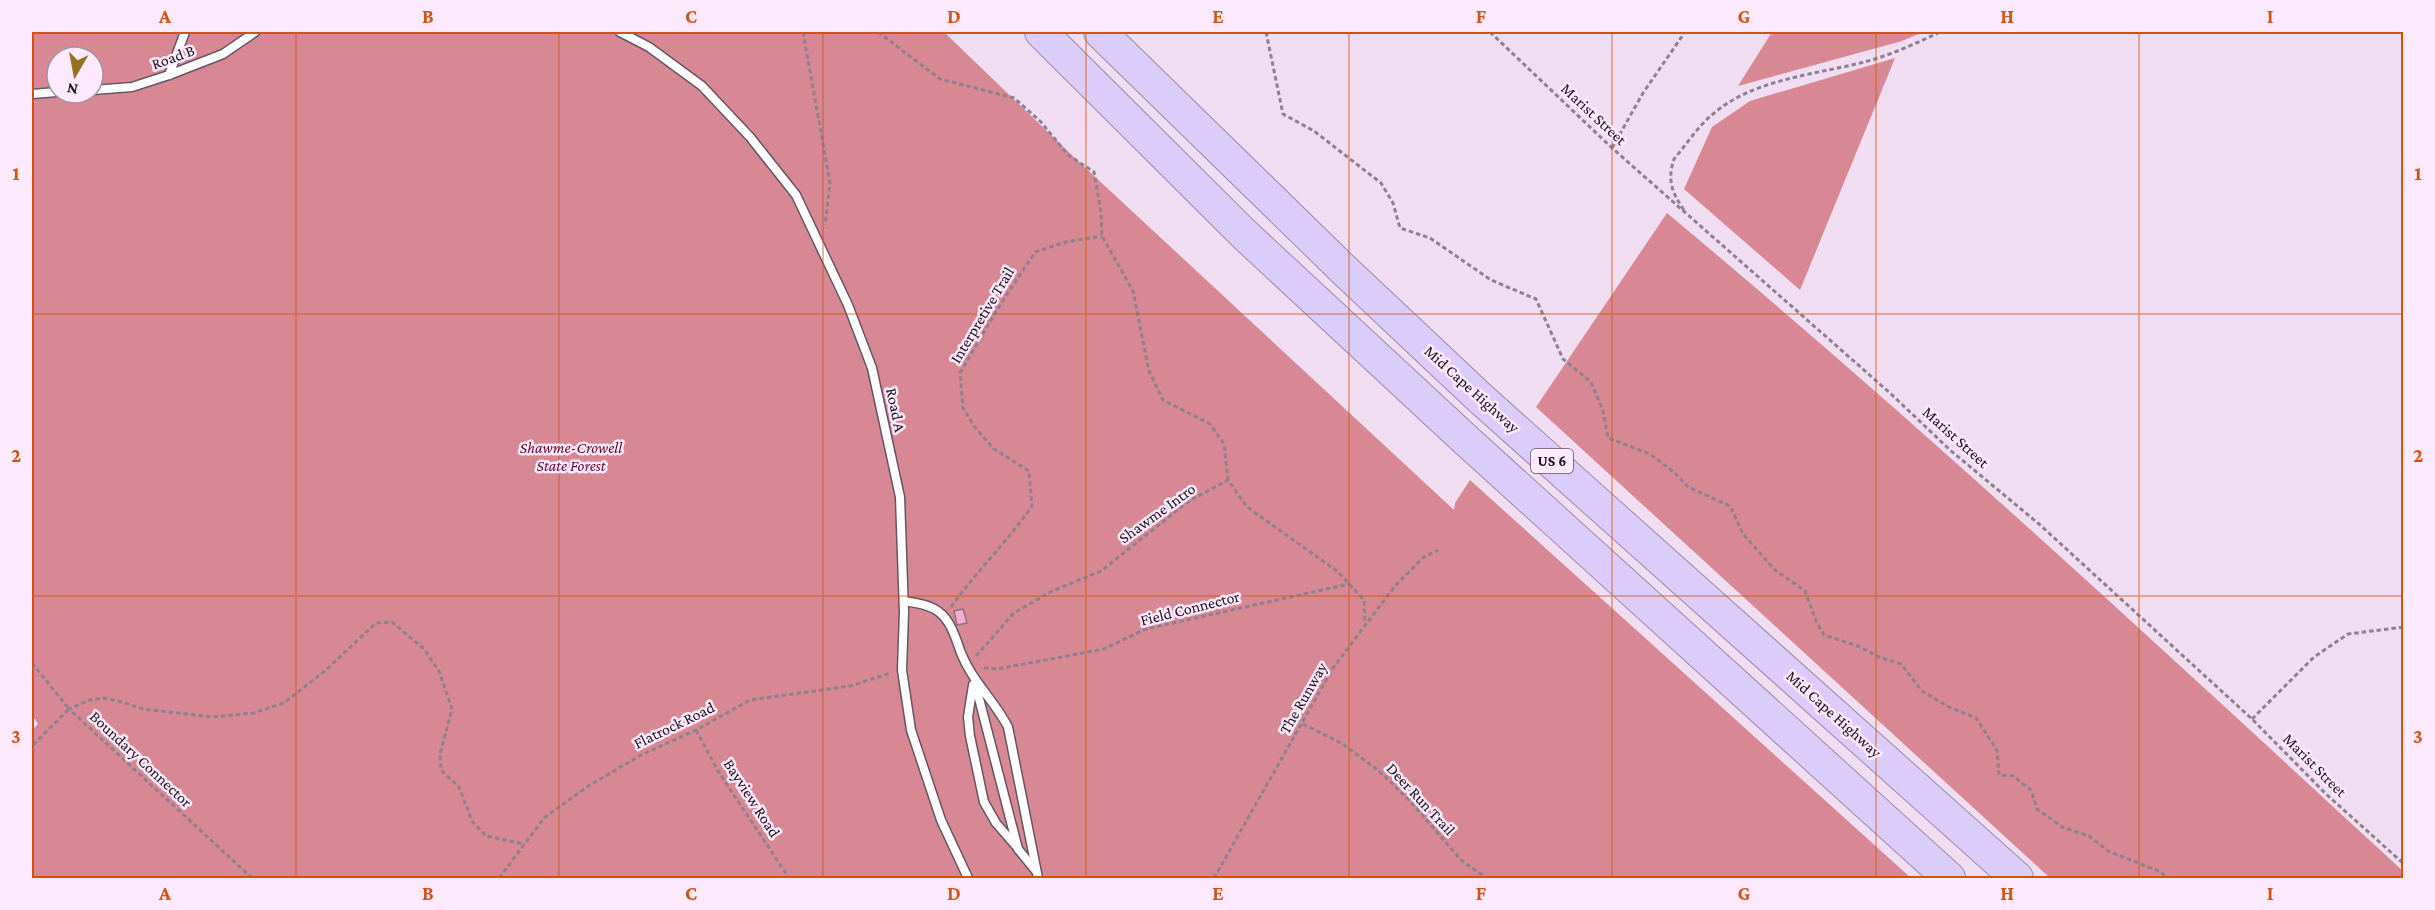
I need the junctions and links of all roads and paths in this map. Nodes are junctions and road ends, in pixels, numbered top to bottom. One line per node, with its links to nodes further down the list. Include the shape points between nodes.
1 (185, 32): 12 (lane)
2 (255, 32): 12 (lane, Road B, via 223,54)
3 (620, 32): 17 (lane, Road A, via 649,47 702,86 796,195)
4 (803, 32): 17 (path, via 830,183)
5 (878, 32): 16 (path, via 940,79 1014,98 1041,122 1068,155 1094,172)
6 (1041, 32): 44 (highway, US 6, via 1245,235)
7 (1100, 32): 45 (highway, Mid Cape Highway / US 6, via 1480,398)
8 (1266, 32): 46 (path, via 1283,114 1314,131 1381,183 1393,203 1400,228 1430,238 1491,280 1536,299 1563,359 1591,381 1608,438 1650,454 1688,487 1730,506 1743,534 1775,570 1805,591 1824,635 1901,664 1922,691 1976,718 1997,750 1999,775 2013,776 2031,790 2037,809 2062,827 2089,836 2108,851 2161,872)
9 (1490, 32): 14 (path, Marist Street)
10 (1685, 32): 14 (path, via 1643,93)
11 (1940, 32): 15 (path, via 1888,55 1759,88 1712,114 1674,159 1670,173 1671,189)
12 (169, 75): 13 (lane, Road B, via 132,87)
13 (105, 89)
14 (1612, 148): 15 (path, Marist Street)
15 (1687, 215): 30 (path, Marist Street, via 1950,450 2039,524)
16 (1102, 236): 18 (path, via 1133,291 1149,371 1163,400 1210,424 1224,444); 22 (path, Interpretive Trail, via 1035,252 960,373 963,408 994,449 1029,471 1032,506)
17 (822, 250): 21 (lane, Road A, via 872,368 900,497)
18 (1228, 480): 20 (path, via 1247,507); 26 (path, Shawme Intro, via 1189,501 1101,571 1050,592 1014,613)
19 (1438, 550): 23 (path, The Runway, via 1409,571)
20 (1349, 584): 23 (path, via 1364,600); 26 (path, Field Connector, via 1146,629 1104,649 998,669)
21 (903, 601): 22 (lane, via 924,604 940,612); 27 (lane, Road A)
22 (943, 618): 26 (lane)
23 (1365, 623): 31 (path, The Runway, via 1333,668)
24 (2403, 627): 30 (path, via 2348,634 2314,657)
25 (32, 663): 29 (path)
26 (967, 666): 28 (lane)
27 (902, 670): 32 (path, Flatrock Road, via 850,686 750,700); 41 (lane, Road A, via 912,730 940,820)
28 (974, 679): 35 (lane); 35 (lane, via 970,736 984,802 996,824); 37 (lane, via 997,706 1008,727)
29 (69, 709): 33 (path); 34 (path, Boundary Connector, via 104,698 143,709 212,717 254,713 284,703 376,622 392,622 424,649 439,671 452,709 440,754 441,770 459,786 472,821 486,836); 38 (path, Boundary Connector)
30 (2252, 719): 36 (path, Marist Street)
31 (1303, 724): 42 (path, The Runway); 43 (path, Deer Run Trail, via 1342,744 1380,772 1462,861)
32 (696, 730): 34 (path, Flatrock Road, via 641,754 590,785 545,817); 40 (path, Bayview Road, via 718,771)
33 (32, 746)
34 (524, 844): 39 (path, Flatrock Road)
35 (1018, 849): 37 (lane)
36 (2403, 864)
37 (1038, 876)
38 (252, 879)
39 (499, 879)
40 (789, 879)
41 (968, 879)
42 (1214, 879)
43 (1487, 879)
44 (1949, 879)
45 (2017, 879)
46 (2167, 879)

